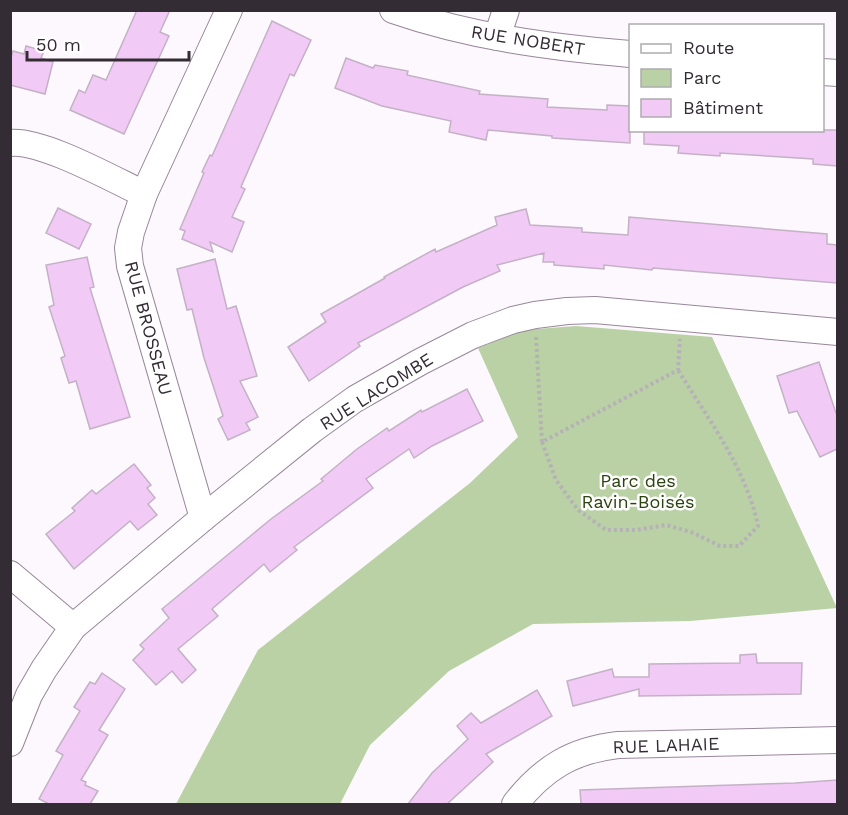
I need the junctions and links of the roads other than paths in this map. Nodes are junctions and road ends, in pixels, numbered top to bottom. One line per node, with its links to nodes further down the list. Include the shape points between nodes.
1 (229, 10): 7 (street, RUE BROSSEAU)
2 (393, 10): 4 (street, RUE NOBERT)
3 (506, 10): 4 (street)
4 (497, 37): 5 (street, RUE NOBERT)
5 (629, 54)
6 (10, 143): 7 (street, via 50,151)
7 (144, 194): 9 (street, RUE BROSSEAU, via 128,248 130,266)
8 (837, 332): 9 (street, RUE LACOMBE, via 595,310 513,320 452,345 355,399)
9 (203, 518): 11 (street, RUE LACOMBE)
10 (10, 574): 11 (street)
11 (73, 627): 13 (street, RUE LACOMBE, via 29,695)
12 (837, 740): 14 (street, RUE LAHAIE, via 597,747 561,762)
13 (10, 743)
14 (515, 804)

